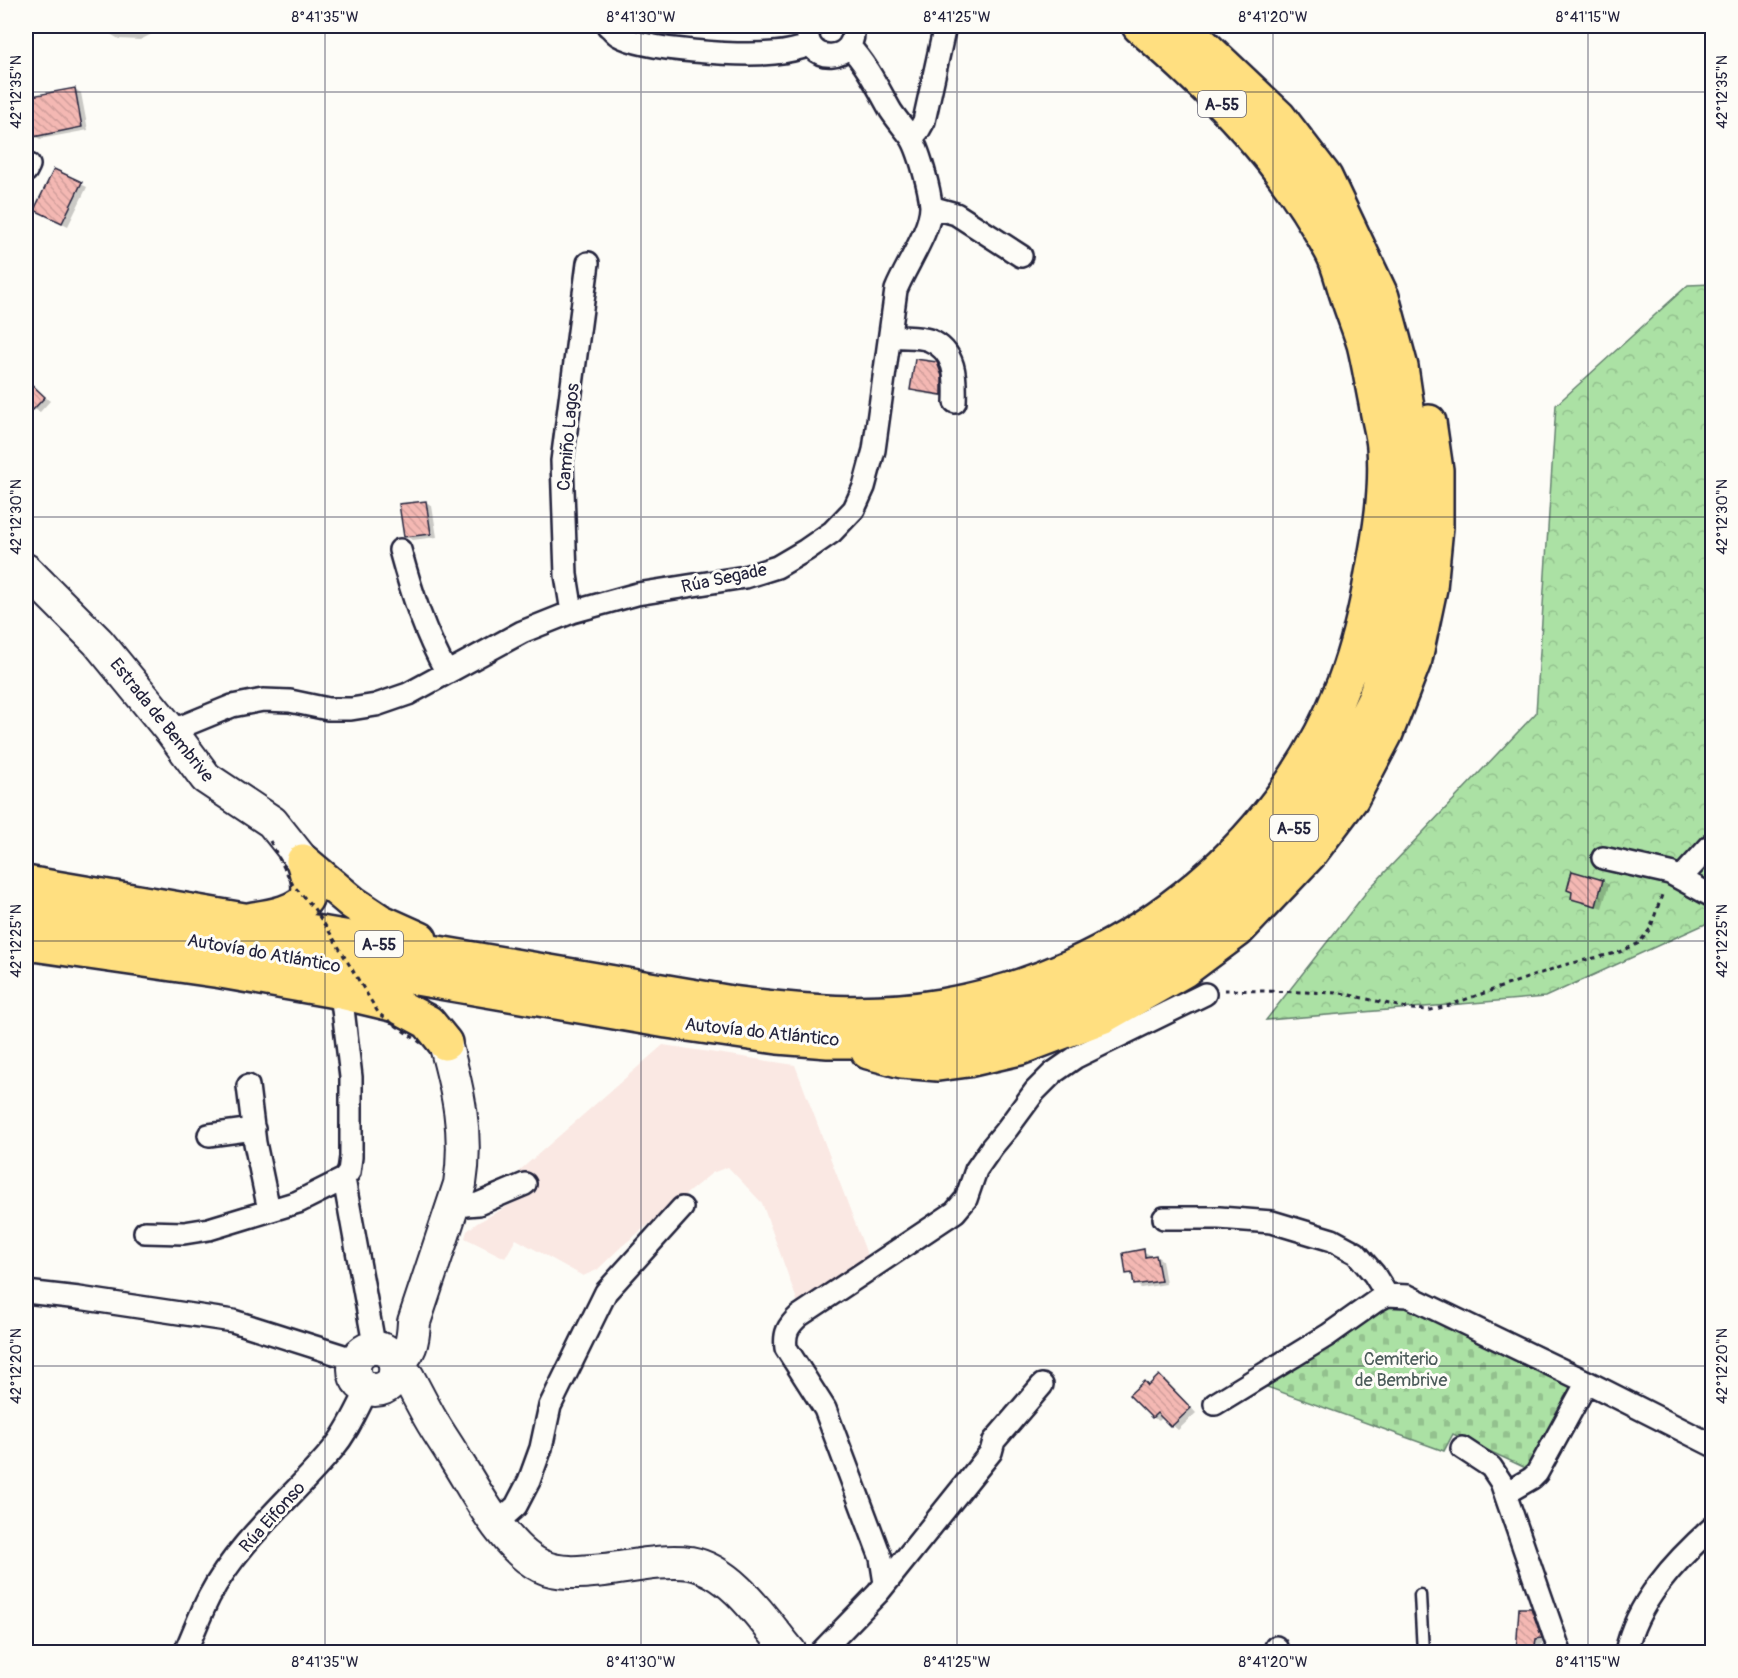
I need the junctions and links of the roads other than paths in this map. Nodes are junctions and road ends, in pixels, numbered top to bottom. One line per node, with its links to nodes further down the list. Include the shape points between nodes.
1 (608, 26): 5 (street, via 618,35 643,44 775,53)
2 (945, 26): 7 (street, via 924,121)
3 (1138, 26): 27 (highway, Autovía do Atlántico / A-55, via 1180,61 1251,134 1301,200 1334,256 1364,345 1384,446 1381,526 1345,682 1321,734 1287,792 1202,885 1155,920 1098,955 1036,981 940,1006 882,1012 781,1010)
4 (1184, 26): 24 (highway, Autovía do Atlántico / A-55, via 1279,117 1325,177 1419,378 1436,470 1430,588 1415,659 1386,733 1346,806 1309,855 1238,930 1183,971 1104,1016 1020,1048 938,1064 902,1061 828,1041 667,1022)
5 (809, 35): 6 (street, via 817,52 825,56 843,52)
6 (851, 36): 7 (street, via 898,123)
7 (912, 138): 8 (street, Rúa Segade)
8 (931, 207): 9 (street, via 956,214); 11 (street, Rúa Segade, via 927,226 896,290)
9 (1021, 256)
10 (588, 263): 15 (street, Camiño Lagos, via 562,461 566,575)
11 (891, 336): 12 (street, via 929,340 943,349 953,362); 15 (street, Rúa Segade, via 874,450 864,487 854,509 832,532 777,567 745,577 637,594)
12 (956, 402)
13 (400, 550): 16 (street, via 415,604)
14 (26, 570): 17 (street, Estrada de Bembrive, via 98,642)
15 (572, 612): 16 (street, Rúa Segade, via 522,632)
16 (447, 673): 17 (street, Rúa Segade, via 408,694 376,705 328,709 264,700 232,706)
17 (171, 731): 20 (street, Estrada de Bembrive, via 206,778 272,822)
18 (1713, 844): 21 (street)
19 (1603, 858): 21 (street)
20 (303, 861): 25 (highway, via 308,881 304,901 276,915); 27 (highway, via 344,897 380,921)
21 (1681, 878): 23 (street)
22 (26, 883): 25 (highway, Autovía do Atlántico / A-55)
23 (1713, 896)
24 (26, 911)
25 (243, 921): 27 (highway, Autovía do Atlántico / A-55)
26 (26, 943): 28 (highway)
27 (460, 957)
28 (341, 992): 30 (highway, via 396,1005 428,1022); 34 (street, via 351,1077 351,1157)
29 (1204, 994): 52 (street, via 1053,1072 976,1170 966,1199 956,1212 789,1326 784,1337 786,1348 825,1409 881,1558)
30 (433, 1043): 36 (street, via 457,1088 464,1127 463,1166)
31 (248, 1086): 32 (street)
32 (254, 1129): 33 (street); 38 (street)
33 (209, 1135)
34 (344, 1179): 38 (street, via 298,1202); 43 (street)
35 (525, 1184): 36 (street, via 478,1204)
36 (453, 1206): 43 (street, via 414,1322)
37 (682, 1208): 50 (street, via 606,1292 550,1406 529,1481 516,1506)
38 (269, 1210): 40 (street, via 201,1230)
39 (1164, 1218): 42 (street, via 1272,1222 1332,1240 1356,1253)
40 (145, 1233)
41 (26, 1292): 43 (street, via 233,1321)
42 (1387, 1295): 44 (street, via 1408,1296); 46 (street)
43 (379, 1367): 50 (street, via 400,1392 425,1410); 54 (street, Rúa Eifonso, via 355,1417 334,1448 225,1571)
44 (1587, 1382): 47 (street); 49 (street, via 1537,1473)
45 (1042, 1385): 52 (street)
46 (1215, 1404)
47 (1713, 1445)
48 (1462, 1448): 49 (street, via 1491,1467)
49 (1506, 1493): 58 (street)
50 (497, 1523): 55 (street, via 519,1550 551,1570 590,1572 673,1563 707,1568 738,1591)
51 (1713, 1528): 59 (street, via 1663,1578 1633,1629)
52 (885, 1583): 56 (street)
53 (1420, 1595): 57 (lane)
54 (185, 1653)
55 (790, 1653)
56 (821, 1653)
57 (1423, 1653)
58 (1560, 1653)
59 (1626, 1653)

